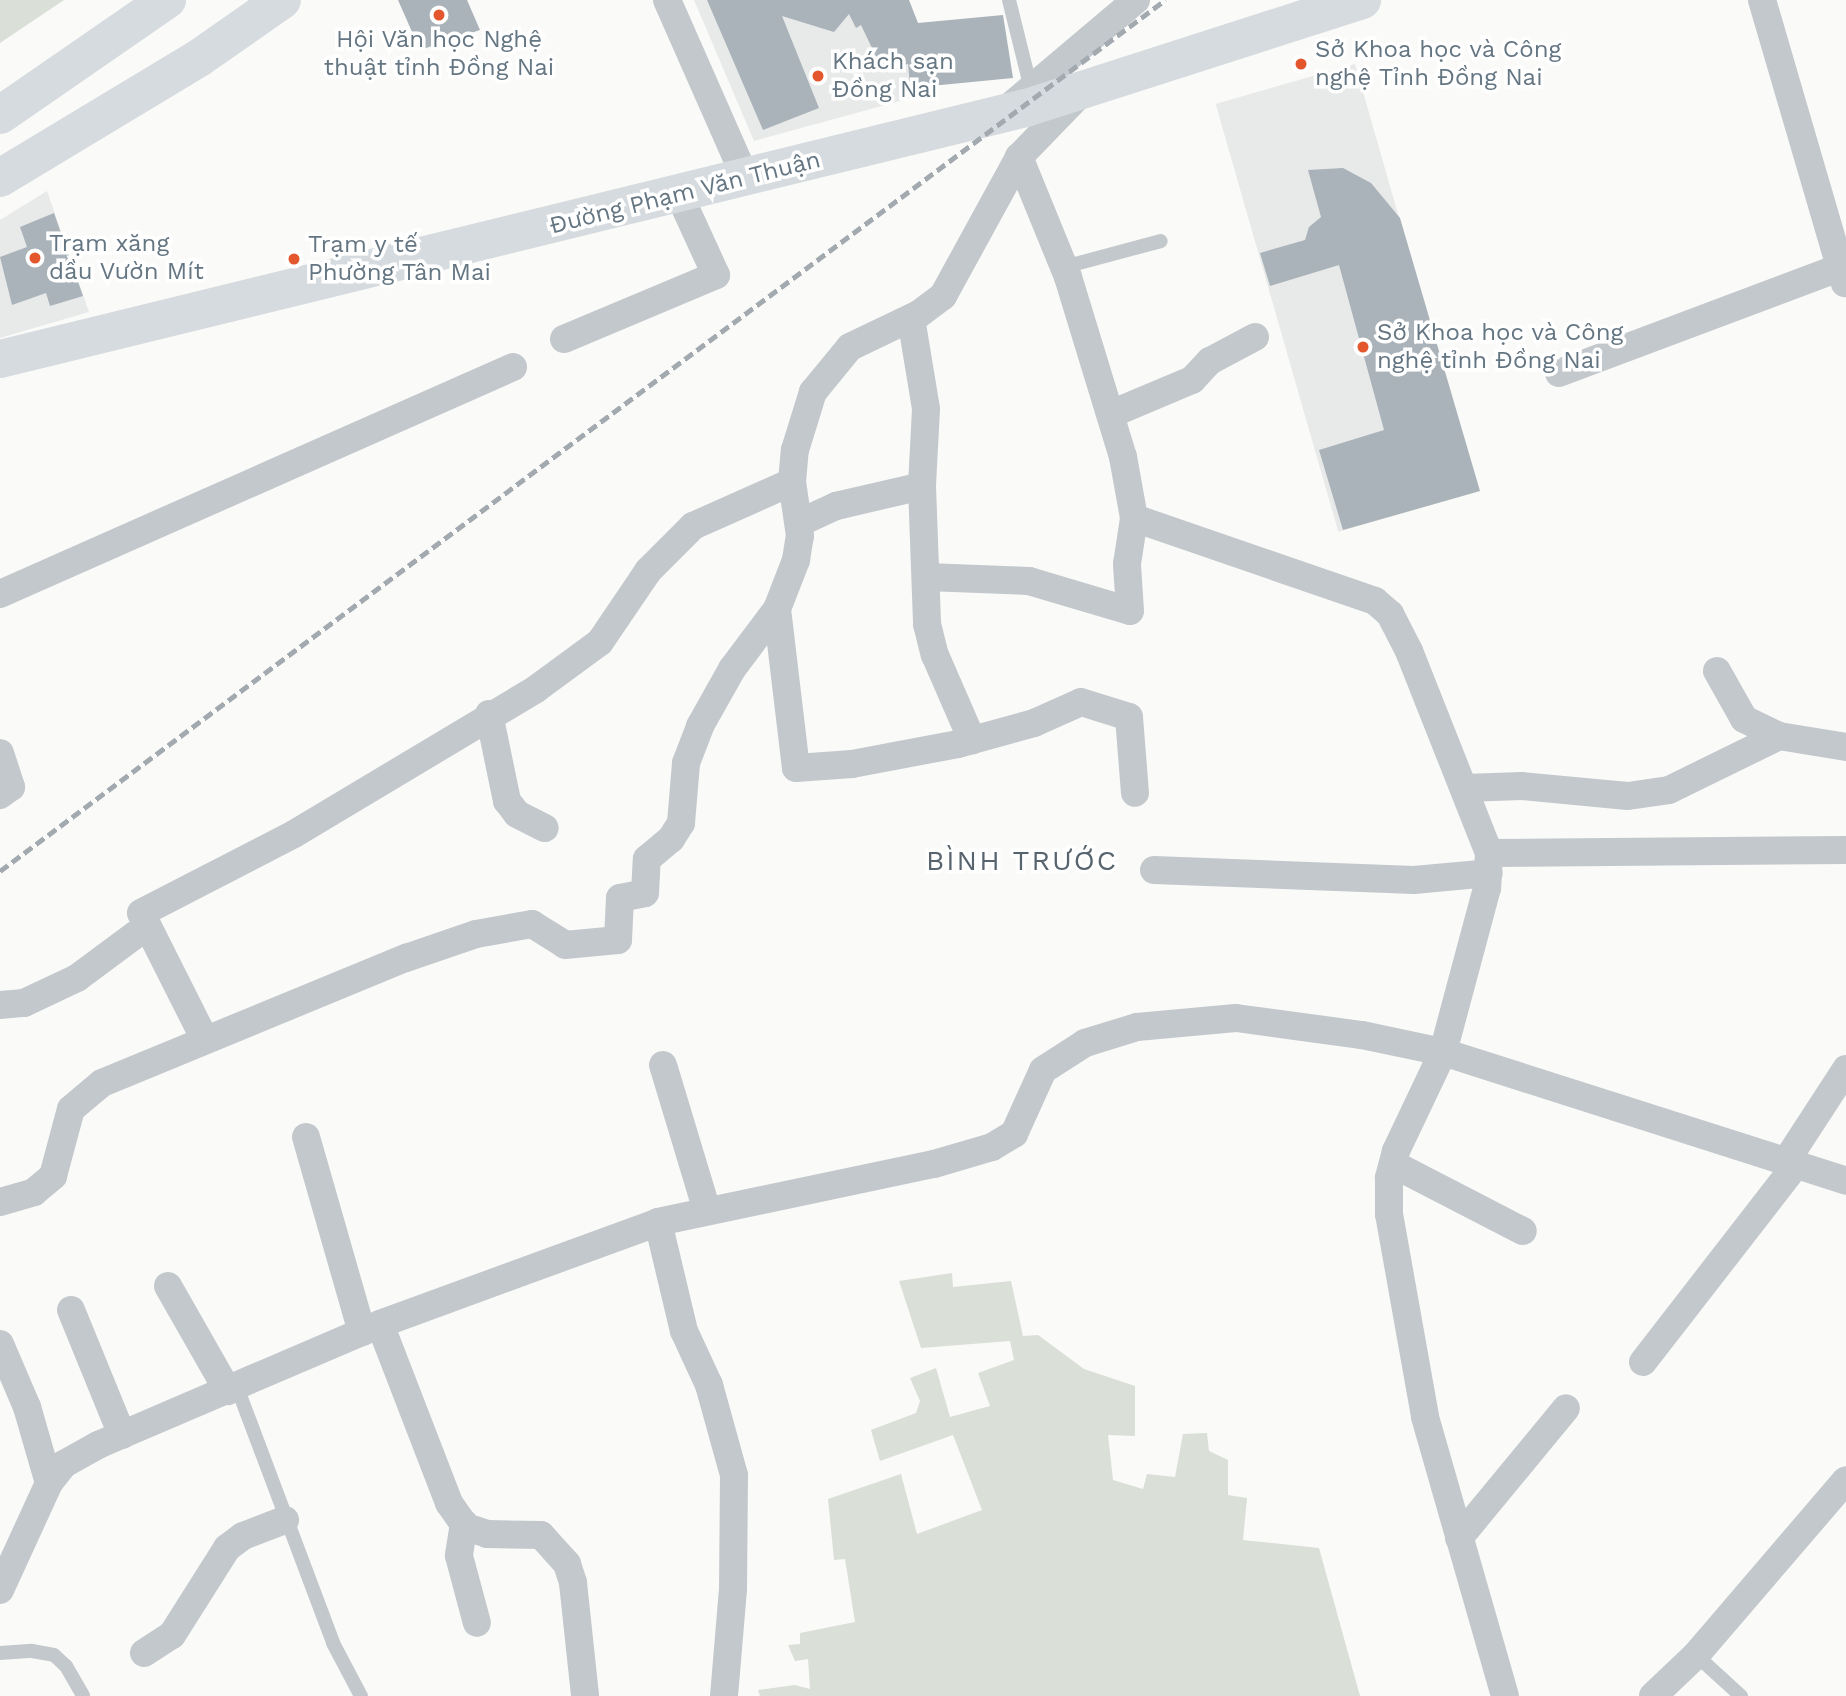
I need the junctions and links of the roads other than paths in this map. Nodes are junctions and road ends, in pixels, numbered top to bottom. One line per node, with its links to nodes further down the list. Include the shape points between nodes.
1 (167, 0): 10 (main road)
2 (282, 0): 12 (main road, via 200,58)
3 (667, 0): 13 (street)
4 (1009, 0): 9 (lane)
5 (1136, 0): 9 (street)
6 (1362, 0): 8 (main road, Đường Phạm Văn Thuận)
7 (1762, 0): 15 (street)
8 (1083, 92): 9 (main road, Đường Phạm Văn Thuận); 11 (street)
9 (1017, 101): 13 (main road, Đường Phạm Văn Thuận)
10 (0, 115)
11 (1019, 157): 17 (street); 19 (street, via 992,199 954,280 943,296)
12 (0, 178)
13 (746, 179): 14 (main road, Đường Phạm Văn Thuận)
14 (679, 194): 21 (street, via 716,275); 22 (main road, Đường Phạm Văn Thuận)
15 (1839, 238): 18 (street)
16 (1161, 241): 17 (lane)
17 (1064, 267): 25 (street)
18 (1843, 276): 24 (street)
19 (911, 318): 26 (street, via 850,347 822,376 803,416); 27 (street, via 926,410)
20 (1255, 337): 25 (street, via 1210,361 1192,380)
21 (564, 339)
22 (0, 359)
23 (513, 367): 31 (street)
24 (1559, 373)
25 (1111, 414): 28 (street)
26 (792, 482): 29 (street); 34 (street, via 693,526 648,571 600,642 536,689)
27 (922, 486): 29 (street, via 836,506); 30 (street)
28 (1134, 518): 30 (street, via 1127,564 1130,611 1029,581); 39 (street, via 1375,601 1390,614 1409,651)
29 (799, 523): 32 (street, via 796,560)
30 (927, 577): 36 (street, via 931,642)
31 (0, 594)
32 (777, 610): 36 (street, via 796,768 852,764); 48 (street, via 732,668 700,726 686,763 681,824 647,859 645,893 620,898 617,942 565,945 532,924 476,934)
33 (1717, 671): 35 (street, via 1744,719)
34 (489, 715): 42 (street, via 507,801 517,814); 46 (street, via 294,834 141,913)
35 (1779, 736): 37 (street); 39 (street, via 1669,790 1628,796 1522,786)
36 (972, 740): 40 (street, via 1034,723 1081,702 1118,710 1129,717)
37 (1846, 747)
38 (0, 753): 41 (street, via 11,788)
39 (1465, 788): 44 (street)
40 (1135, 793)
41 (0, 795)
42 (545, 828)
43 (1846, 850): 44 (street)
44 (1489, 863): 45 (street, via 1414,880); 49 (street)
45 (1154, 870)
46 (146, 927): 47 (street, via 77,978 24,1003); 48 (street)
47 (0, 1005)
48 (205, 1040): 56 (street, via 102,1083 79,1098 68,1115 52,1176 34,1192)
49 (1443, 1052): 53 (street); 54 (street); 57 (street, via 1362,1035 1236,1018 1137,1027 1085,1043 1043,1070 1014,1134 992,1147 934,1164)
50 (663, 1065): 57 (street)
51 (1846, 1069): 54 (street)
52 (306, 1138): 62 (street)
53 (1393, 1164): 59 (street); 73 (street, via 1389,1214 1418,1376)
54 (1791, 1164): 55 (street); 64 (street)
55 (1846, 1181)
56 (0, 1202)
57 (707, 1211): 58 (street)
58 (658, 1222): 62 (street); 82 (street, via 684,1331 709,1385 734,1475 733,1589)
59 (1523, 1231)
60 (168, 1286): 65 (street)
61 (71, 1310): 67 (street)
62 (371, 1328): 65 (street); 71 (street, via 449,1503)
63 (1, 1344): 69 (street, via 27,1407)
64 (1643, 1362)
65 (233, 1389): 67 (street); 70 (lane)
66 (1566, 1408): 73 (street)
67 (122, 1435): 69 (street, via 73,1458)
68 (1846, 1480): 78 (street)
69 (48, 1482): 72 (street)
70 (285, 1520): 77 (street, via 243,1536 227,1548 172,1635); 80 (lane, via 333,1643)
71 (464, 1524): 75 (street, via 459,1556); 81 (street, via 487,1534 541,1535 559,1553 573,1583)
72 (10, 1536): 74 (street)
73 (1459, 1538): 83 (street)
74 (0, 1590)
75 (477, 1623)
76 (0, 1653): 79 (lane, via 54,1655)
77 (144, 1653)
78 (1696, 1655): 84 (street); 85 (lane)
79 (83, 1696)
80 (361, 1696)
81 (585, 1696)
82 (724, 1696)
83 (1505, 1696)
84 (1653, 1696)
85 (1741, 1696)

